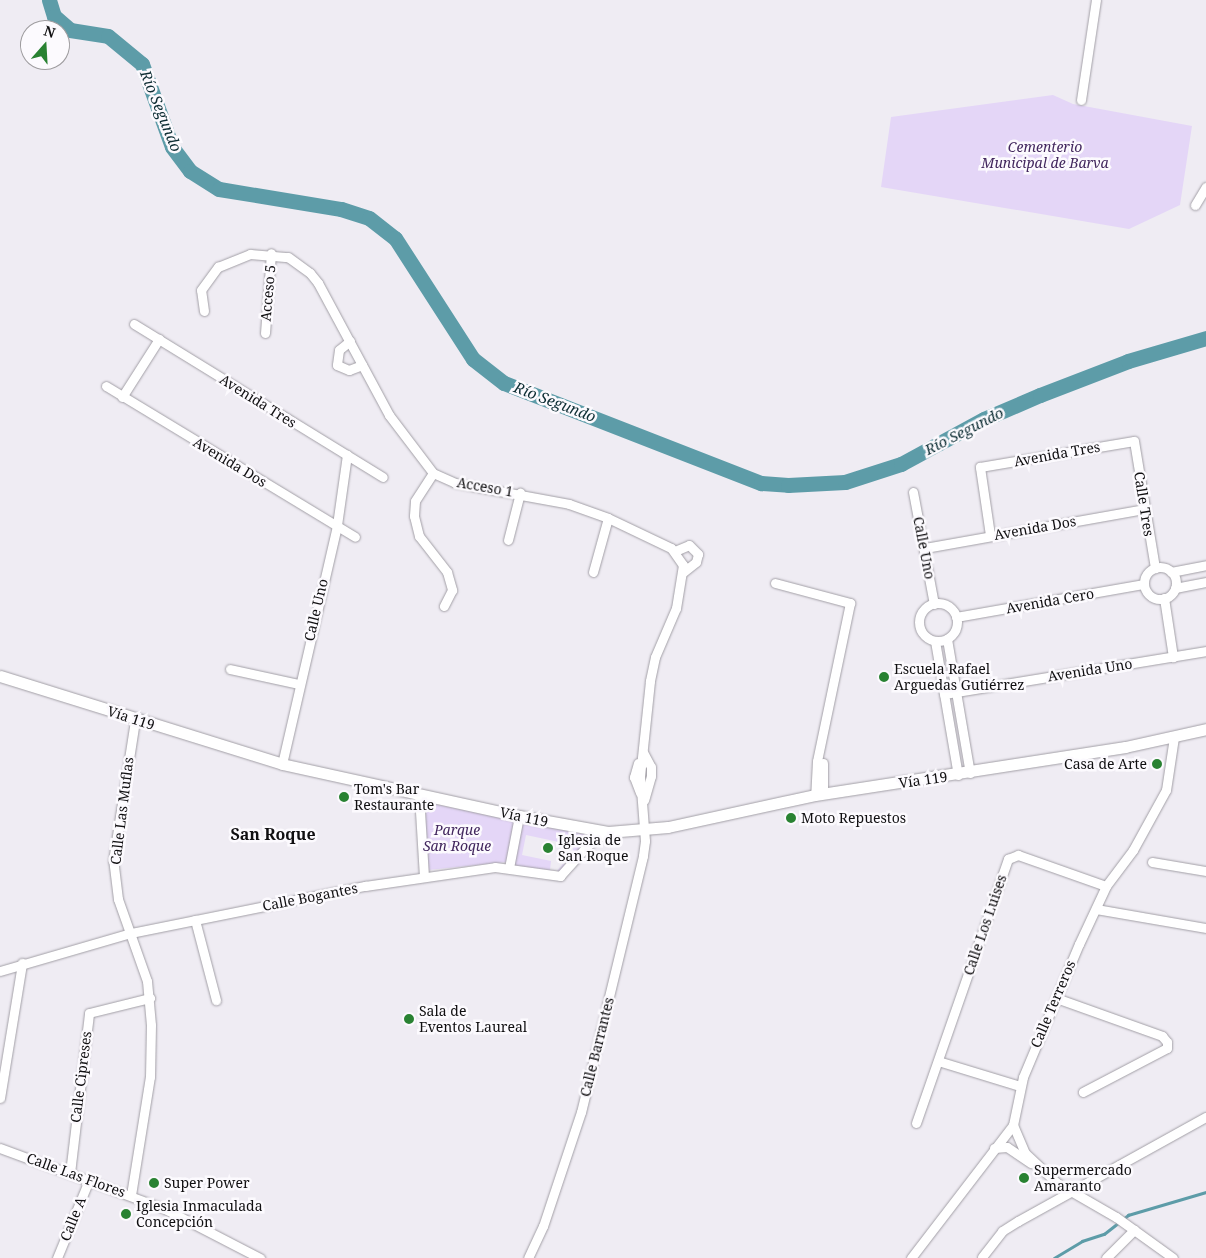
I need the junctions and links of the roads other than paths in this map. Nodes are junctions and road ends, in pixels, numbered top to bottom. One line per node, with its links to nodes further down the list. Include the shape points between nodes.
1 (1096, 0): 2 (street)
2 (1081, 100)
3 (1206, 187): 4 (street)
4 (1195, 205)
5 (272, 253): 6 (street, Acceso 1, via 250,254 218,267 201,290); 8 (street, Acceso 5); 10 (street, Acceso 1, via 288,257 310,273)
6 (204, 310)
7 (134, 324): 9 (street, Avenida Tres)
8 (265, 333)
9 (159, 339): 13 (street); 15 (street, Avenida Tres)
10 (350, 341): 11 (street, Acceso 1); 11 (street, via 339,350 337,364 349,370)
11 (362, 366): 16 (street, Acceso 1, via 389,415)
12 (106, 386): 13 (street, Avenida Dos)
13 (122, 397): 22 (street, Avenida Dos)
14 (1134, 441): 20 (street, Calle Tres); 23 (street, Avenida Tres, via 980,467)
15 (347, 455): 17 (street, Avenida Tres); 22 (street, Calle Uno)
16 (432, 473): 19 (street, Acceso 1, via 455,483); 39 (street, via 415,501 414,516 419,536 447,572 452,590)
17 (383, 477)
18 (913, 492): 26 (street, Calle Uno)
19 (520, 493): 21 (street, Acceso 1, via 569,504); 25 (street)
20 (1144, 509): 23 (street, Avenida Dos); 29 (street, Calle Tres)
21 (608, 518): 27 (street, Acceso 1); 30 (street)
22 (337, 526): 24 (street, Avenida Dos); 47 (street, Calle Uno)
23 (990, 535): 26 (street, Avenida Dos)
24 (355, 538)
25 (508, 540)
26 (925, 548): 38 (street, Calle Uno)
27 (675, 551): 31 (street); 31 (street, via 688,545 698,554 696,562)
28 (1206, 565): 32 (street)
29 (1155, 568): 32 (street); 35 (street, via 1147,574)
30 (593, 572)
31 (683, 572): 59 (street, via 676,608 655,657 640,776)
32 (1171, 572): 36 (street)
33 (1206, 582): 36 (street)
34 (775, 583): 57 (street, via 850,603 821,751)
35 (1144, 584): 37 (street, via 1153,597); 40 (street, Avenida Cero)
36 (1175, 588): 37 (street)
37 (1164, 598): 44 (street)
38 (934, 604): 40 (street, via 945,605); 42 (street, via 921,614 919,625 924,636)
39 (444, 606)
40 (956, 617): 41 (street, via 956,630)
41 (947, 639): 42 (street); 48 (street)
42 (935, 641): 49 (street)
43 (1206, 651): 44 (street, Avenida Uno)
44 (1173, 657): 48 (street, Avenida Uno)
45 (230, 668): 47 (street)
46 (0, 676): 50 (main road, Vía 119)
47 (299, 684): 53 (street, Calle Uno)
48 (956, 692): 49 (street, Avenida Uno); 54 (street)
49 (944, 694): 55 (street)
50 (135, 720): 53 (main road, Vía 119); 69 (street, Calle Las Muflas, via 113,861 118,899)
51 (1206, 729): 52 (main road, Vía 119)
52 (1174, 737): 54 (main road, Vía 119); 65 (street, Calle Terreros, via 1166,790 1133,850)
53 (282, 764): 56 (main road, Vía 119)
54 (970, 773): 55 (main road, Vía 119)
55 (958, 775): 57 (main road, Vía 119)
56 (419, 795): 58 (main road, Vía 119); 64 (street)
57 (819, 795): 59 (main road, Vía 119, via 715,819)
58 (519, 816): 60 (main road, Vía 119); 62 (street)
59 (644, 831): 60 (main road, Vía 119); 94 (street, Calle Barrantes, via 643,856 581,1112 552,1201)
60 (608, 832): 62 (street, Calle Bogantes, via 588,845 560,876)
61 (1152, 862): 63 (street)
62 (509, 868): 64 (street, Calle Bogantes)
63 (1206, 871)
64 (424, 877): 67 (street, Calle Bogantes)
65 (1106, 886): 66 (street, Calle Terreros); 75 (street, Calle Los Luises, via 1018,855 1008,859)
66 (1096, 909): 68 (street); 73 (street, Calle Terreros)
67 (195, 920): 69 (street, Calle Bogantes); 74 (street)
68 (1206, 928)
69 (131, 933): 70 (street, Calle Bogantes); 72 (street, Calle Las Muflas, via 143,965)
70 (22, 963): 71 (street, Calle Bogantes); 76 (street)
71 (0, 971)
72 (150, 998): 86 (street, Calle Cipreses, via 90,1013); 89 (street, Calle Las Muflas, via 150,1077)
73 (1056, 998): 77 (street, Calle Terreros); 78 (street, via 1162,1036 1167,1042 1167,1048)
74 (216, 1000)
75 (938, 1061): 77 (street); 81 (street, Calle Los Luises)
76 (2, 1077): 79 (street)
77 (1020, 1086): 82 (street, Calle Terreros)
78 (1082, 1092)
79 (0, 1098)
80 (1206, 1117): 88 (street)
81 (916, 1124)
82 (1013, 1125): 84 (street, Calle Terreros); 85 (street, via 1026,1153)
83 (0, 1148): 86 (street, Calle Las Flores)
84 (994, 1148): 85 (street, via 1006,1147); 95 (street, Calle Terreros)
85 (1038, 1167): 88 (street)
86 (70, 1173): 87 (street, Calle Las Flores)
87 (89, 1180): 89 (street, Calle Las Flores); 93 (street, Calle A)
88 (1071, 1191): 90 (street); 91 (street, via 1002,1231)
89 (131, 1195): 92 (street, Calle Las Flores, via 198,1223)
90 (1134, 1230): 96 (street); 97 (street)
91 (982, 1256)
92 (258, 1257)
93 (57, 1258)
94 (528, 1258)
95 (911, 1258)
96 (1106, 1258)
97 (1173, 1258)

